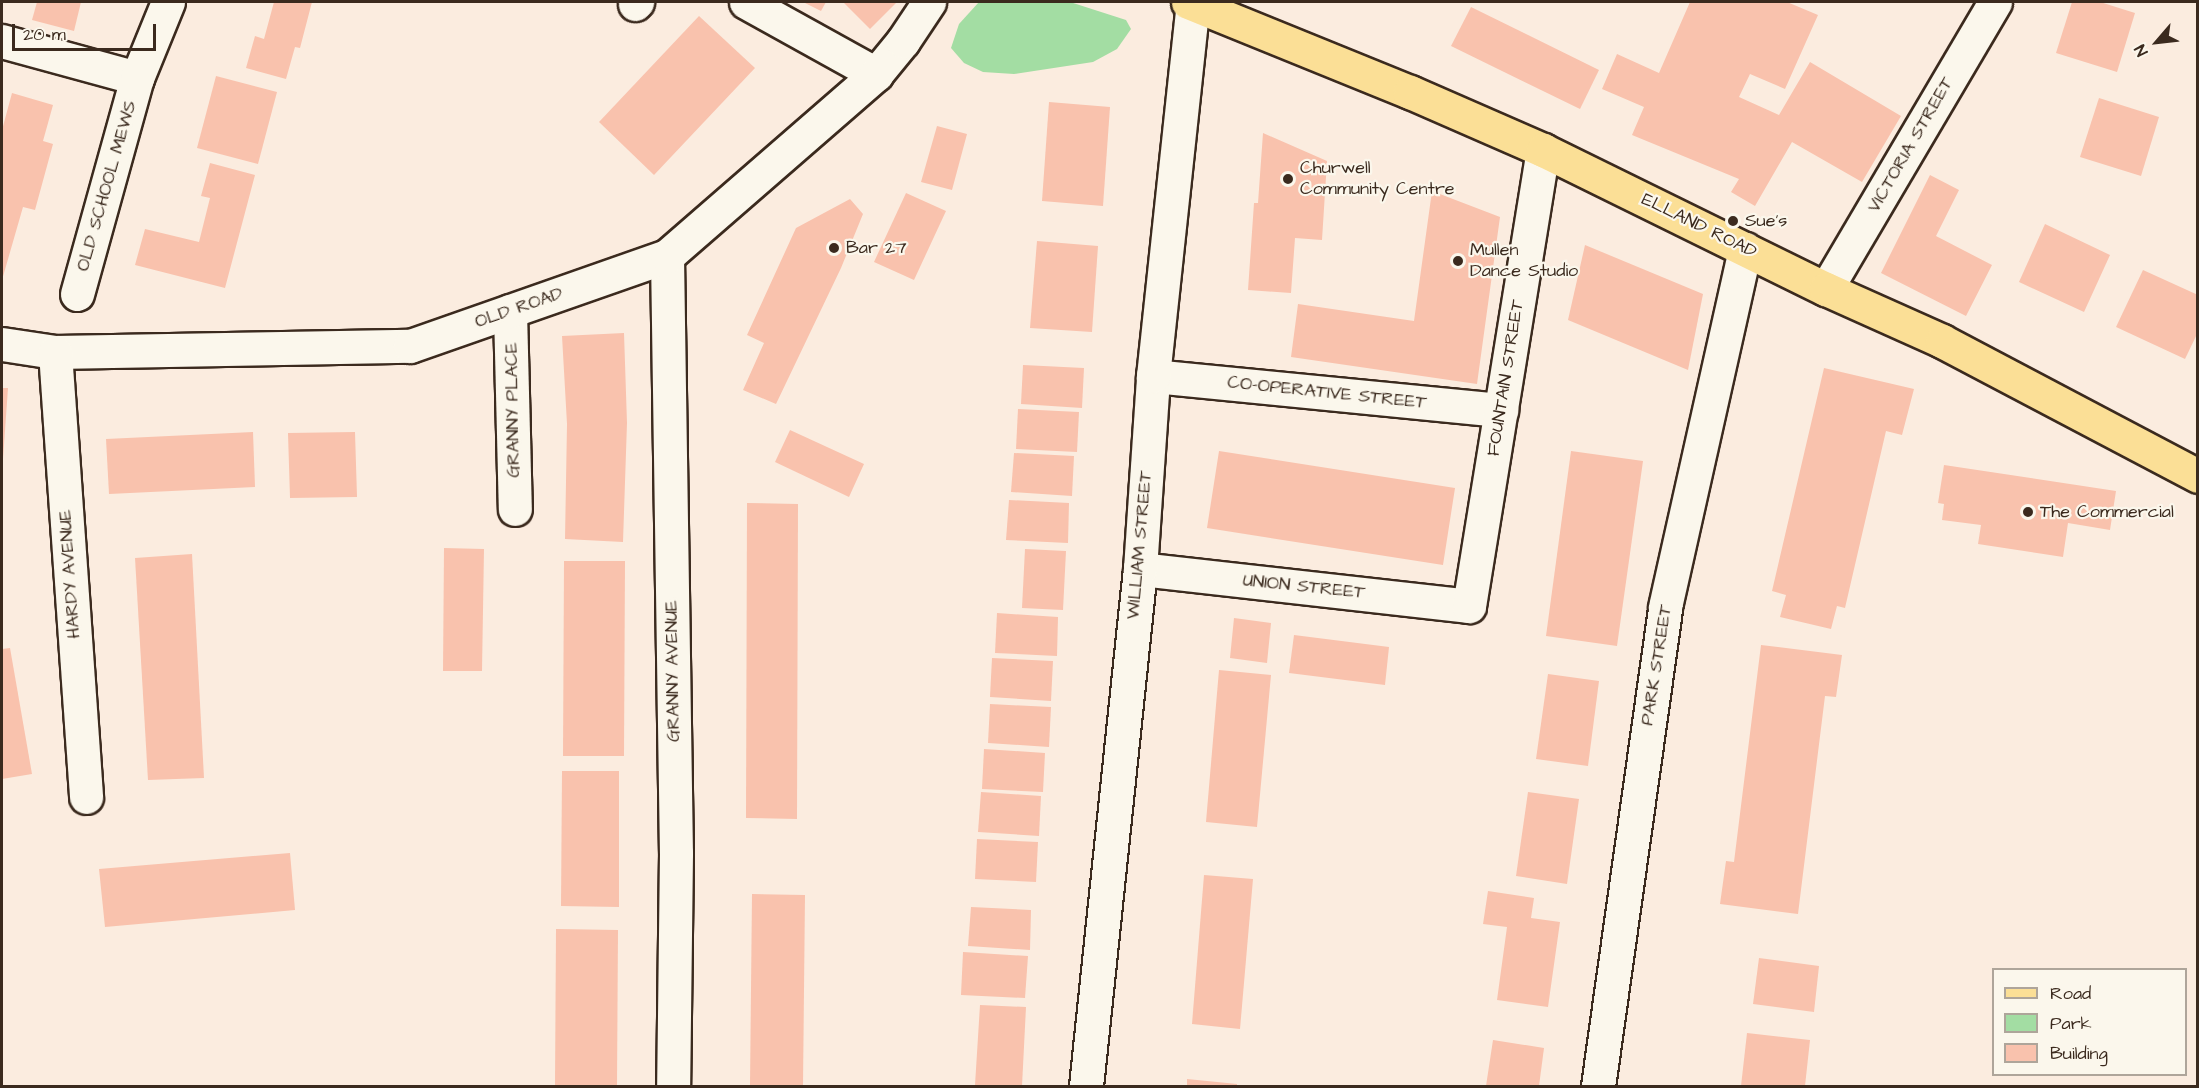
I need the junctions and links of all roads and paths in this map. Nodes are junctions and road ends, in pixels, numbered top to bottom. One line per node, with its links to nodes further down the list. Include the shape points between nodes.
1 (168, 2): 8 (street, OLD SCHOOL MEWS)
2 (746, 2): 7 (street)
3 (929, 2): 7 (street, OLD ROAD)
4 (1190, 2): 9 (main road, ELLAND ROAD); 17 (street, WILLIAM STREET)
5 (1995, 2): 12 (street, VICTORIA STREET)
6 (2, 41): 8 (street, OLD SCHOOL MEWS)
7 (876, 74): 11 (street, OLD ROAD)
8 (138, 78): 13 (street, OLD SCHOOL MEWS)
9 (1544, 150): 10 (main road, ELLAND ROAD); 18 (street, FOUNTAIN STREET)
10 (1745, 249): 12 (main road, ELLAND ROAD); 26 (street, PARK STREET, via 1665,607)
11 (667, 256): 14 (street, OLD ROAD); 24 (street, GRANNY AVENUE, via 676,853)
12 (1826, 289): 19 (main road, ELLAND ROAD, via 1942,341)
13 (77, 294)
14 (510, 311): 16 (street, OLD ROAD, via 410,346); 20 (street, GRANNY PLACE)
15 (2, 344): 16 (street, OLD ROAD)
16 (55, 352): 23 (street, HARDY AVENUE)
17 (1153, 376): 18 (street, CO-OPERATIVE STREET); 21 (street, WILLIAM STREET)
18 (1501, 410): 22 (street, FOUNTAIN STREET)
19 (2198, 476)
20 (515, 509)
21 (1140, 569): 22 (street, UNION STREET); 25 (street, WILLIAM STREET)
22 (1469, 606)
23 (86, 797)
24 (673, 1086)
25 (1086, 1086)
26 (1598, 1086)

